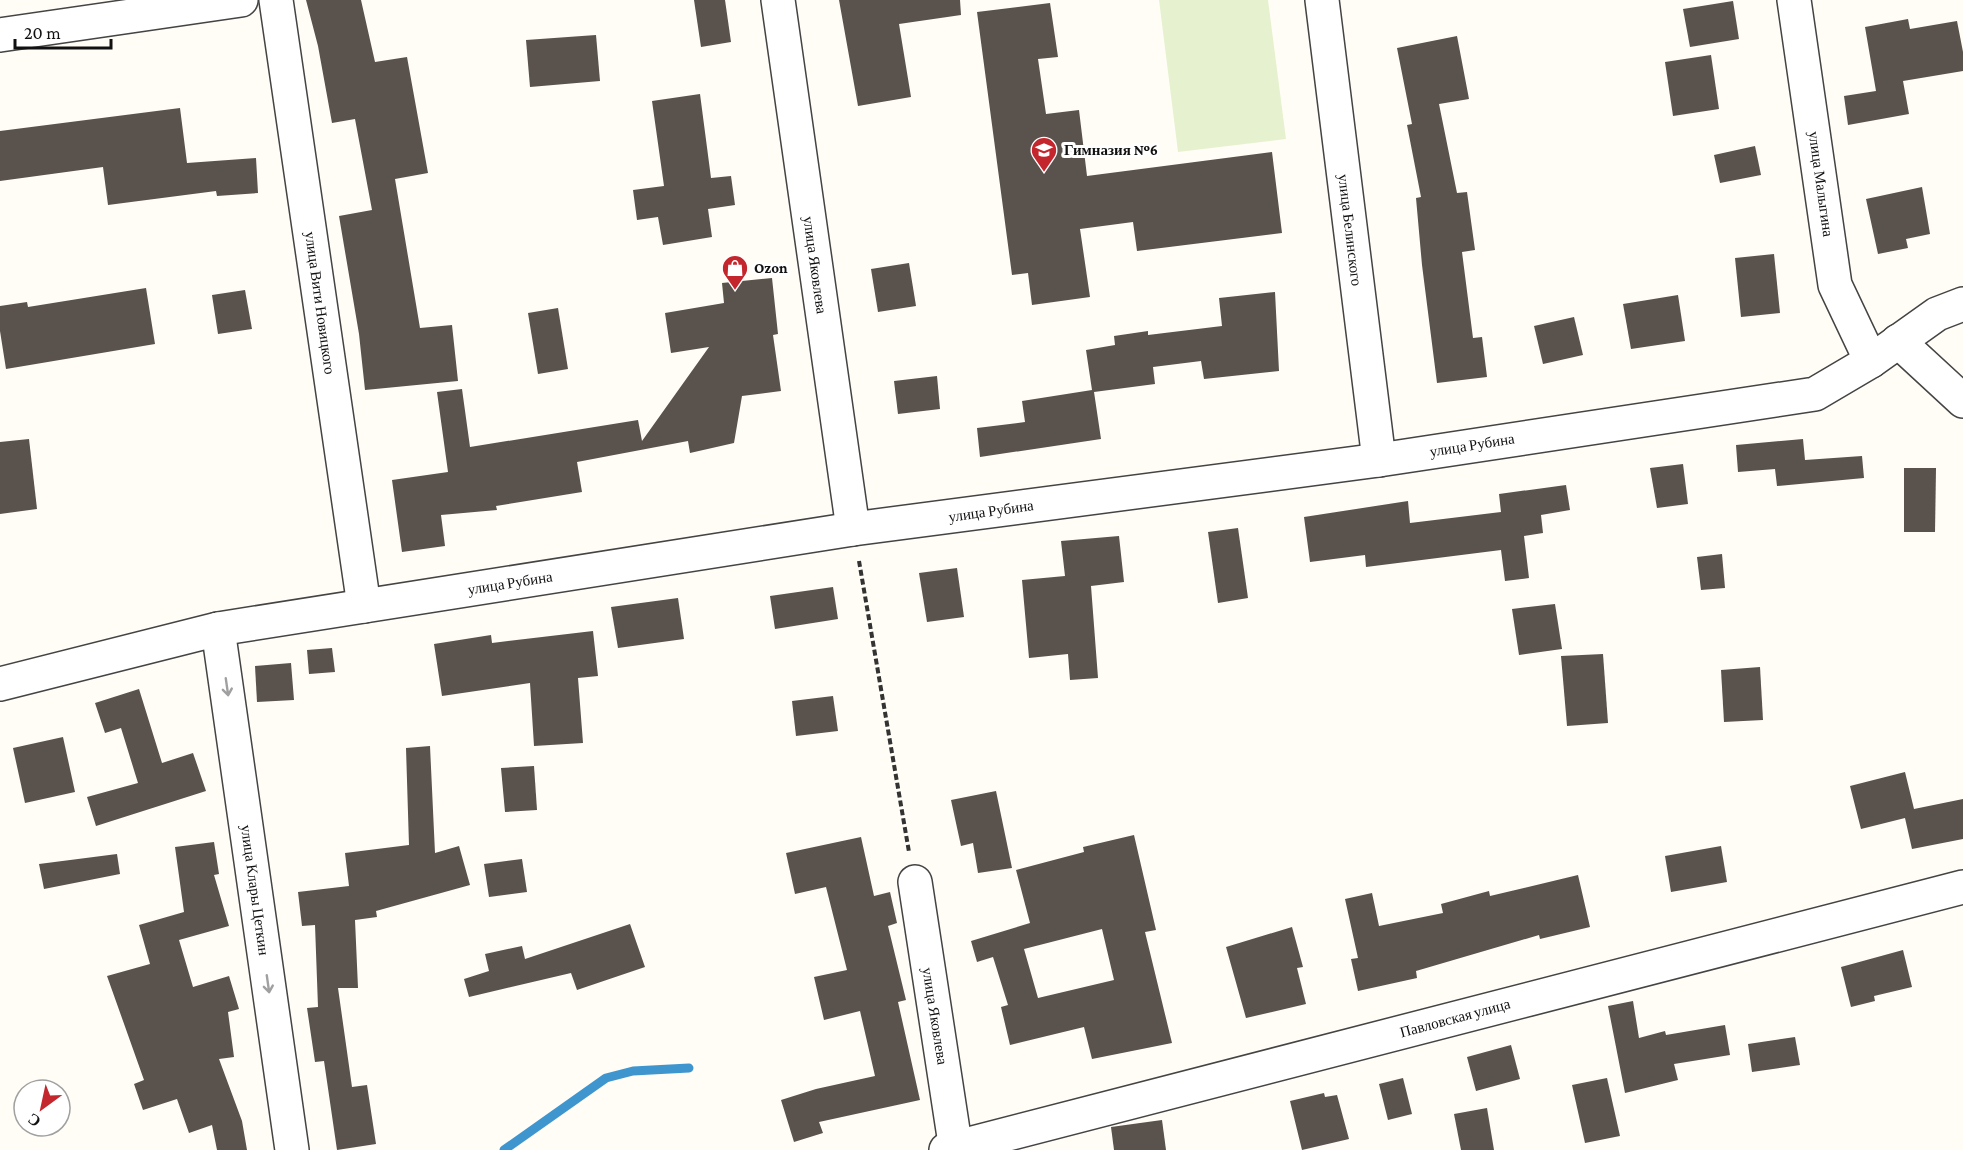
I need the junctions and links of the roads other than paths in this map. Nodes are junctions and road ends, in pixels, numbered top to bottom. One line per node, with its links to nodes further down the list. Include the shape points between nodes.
1 (241, 0): 6 (street)
2 (276, 0): 13 (street, улица Вити Новицкого)
3 (778, 0): 12 (street, улица Яковлева)
4 (1322, 0): 11 (street, улица Белинского)
5 (1794, 0): 9 (street, улица Малыгина, via 1835,285)
6 (0, 35)
7 (1963, 304): 8 (street, улица Рубина, via 1936,314)
8 (1898, 341): 9 (street, улица Рубина); 10 (street)
9 (1871, 361): 11 (street, улица Рубина, via 1815,394)
10 (1960, 395)
11 (1379, 459): 12 (street, улица Рубина)
12 (853, 529): 13 (street, улица Рубина)
13 (364, 606): 14 (street, улица Рубина)
14 (218, 629): 15 (street, улица Рубина); 19 (street, улица Клары Цеткин, one-way to 19)
15 (0, 684)
16 (915, 882): 18 (street, улица Яковлева)
17 (1963, 886): 18 (street, Павловская улица)
18 (952, 1149)
19 (292, 1150)

